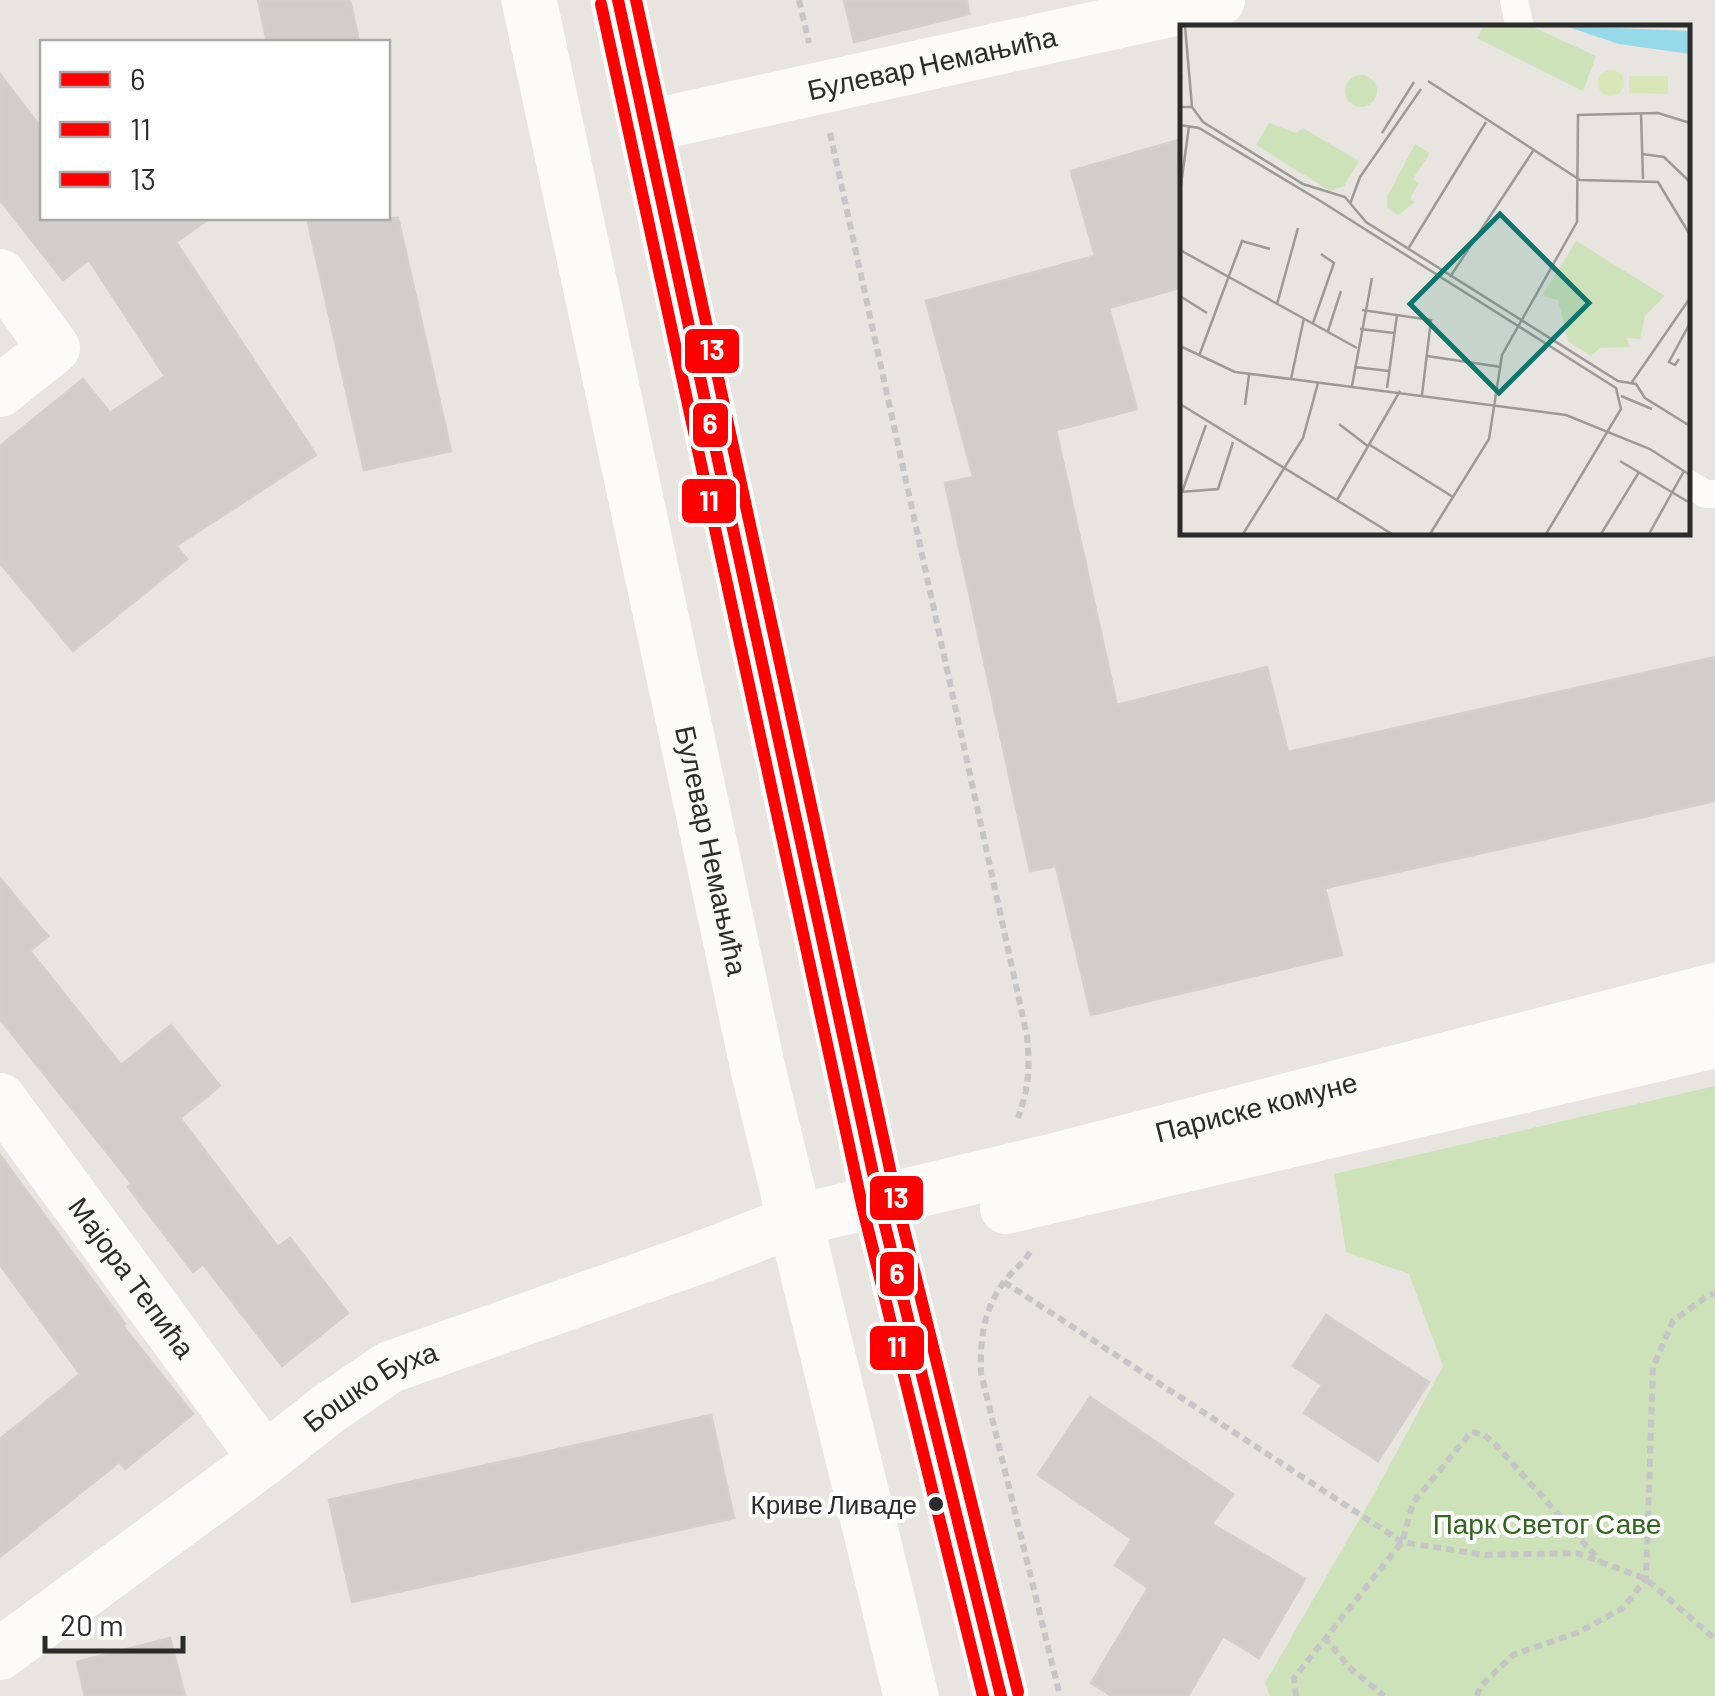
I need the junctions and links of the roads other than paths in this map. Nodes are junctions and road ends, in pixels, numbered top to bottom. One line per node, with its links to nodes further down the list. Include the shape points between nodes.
1 (529, 0): 16 (street, Булевар Немањића)
2 (618, 0): 7 (street)
3 (1219, 0): 5 (street, Булевар Немањића)
4 (1514, 0): 6 (lane)
5 (1140, 8): 7 (street, Булевар Немањића, via 820,90)
6 (1519, 25)
7 (644, 127): 15 (street)
8 (0, 274): 9 (street, via 54,348)
9 (0, 391)
10 (1690, 485): 11 (lane)
11 (1715, 494)
12 (1715, 989): 15 (street, Париске комуне, via 1051,1160)
13 (1715, 1042): 15 (street, Париске комуне)
14 (0, 1099): 17 (street, Мајора Тепића)
15 (884, 1218): 16 (street, Париске комуне); 20 (street)
16 (798, 1237): 17 (street, Бошко Буха, via 704,1256 390,1366); 19 (street, Булевар Немањића)
17 (265, 1459): 18 (street, Бошко Буха)
18 (0, 1654)
19 (911, 1696)
20 (1001, 1696)

